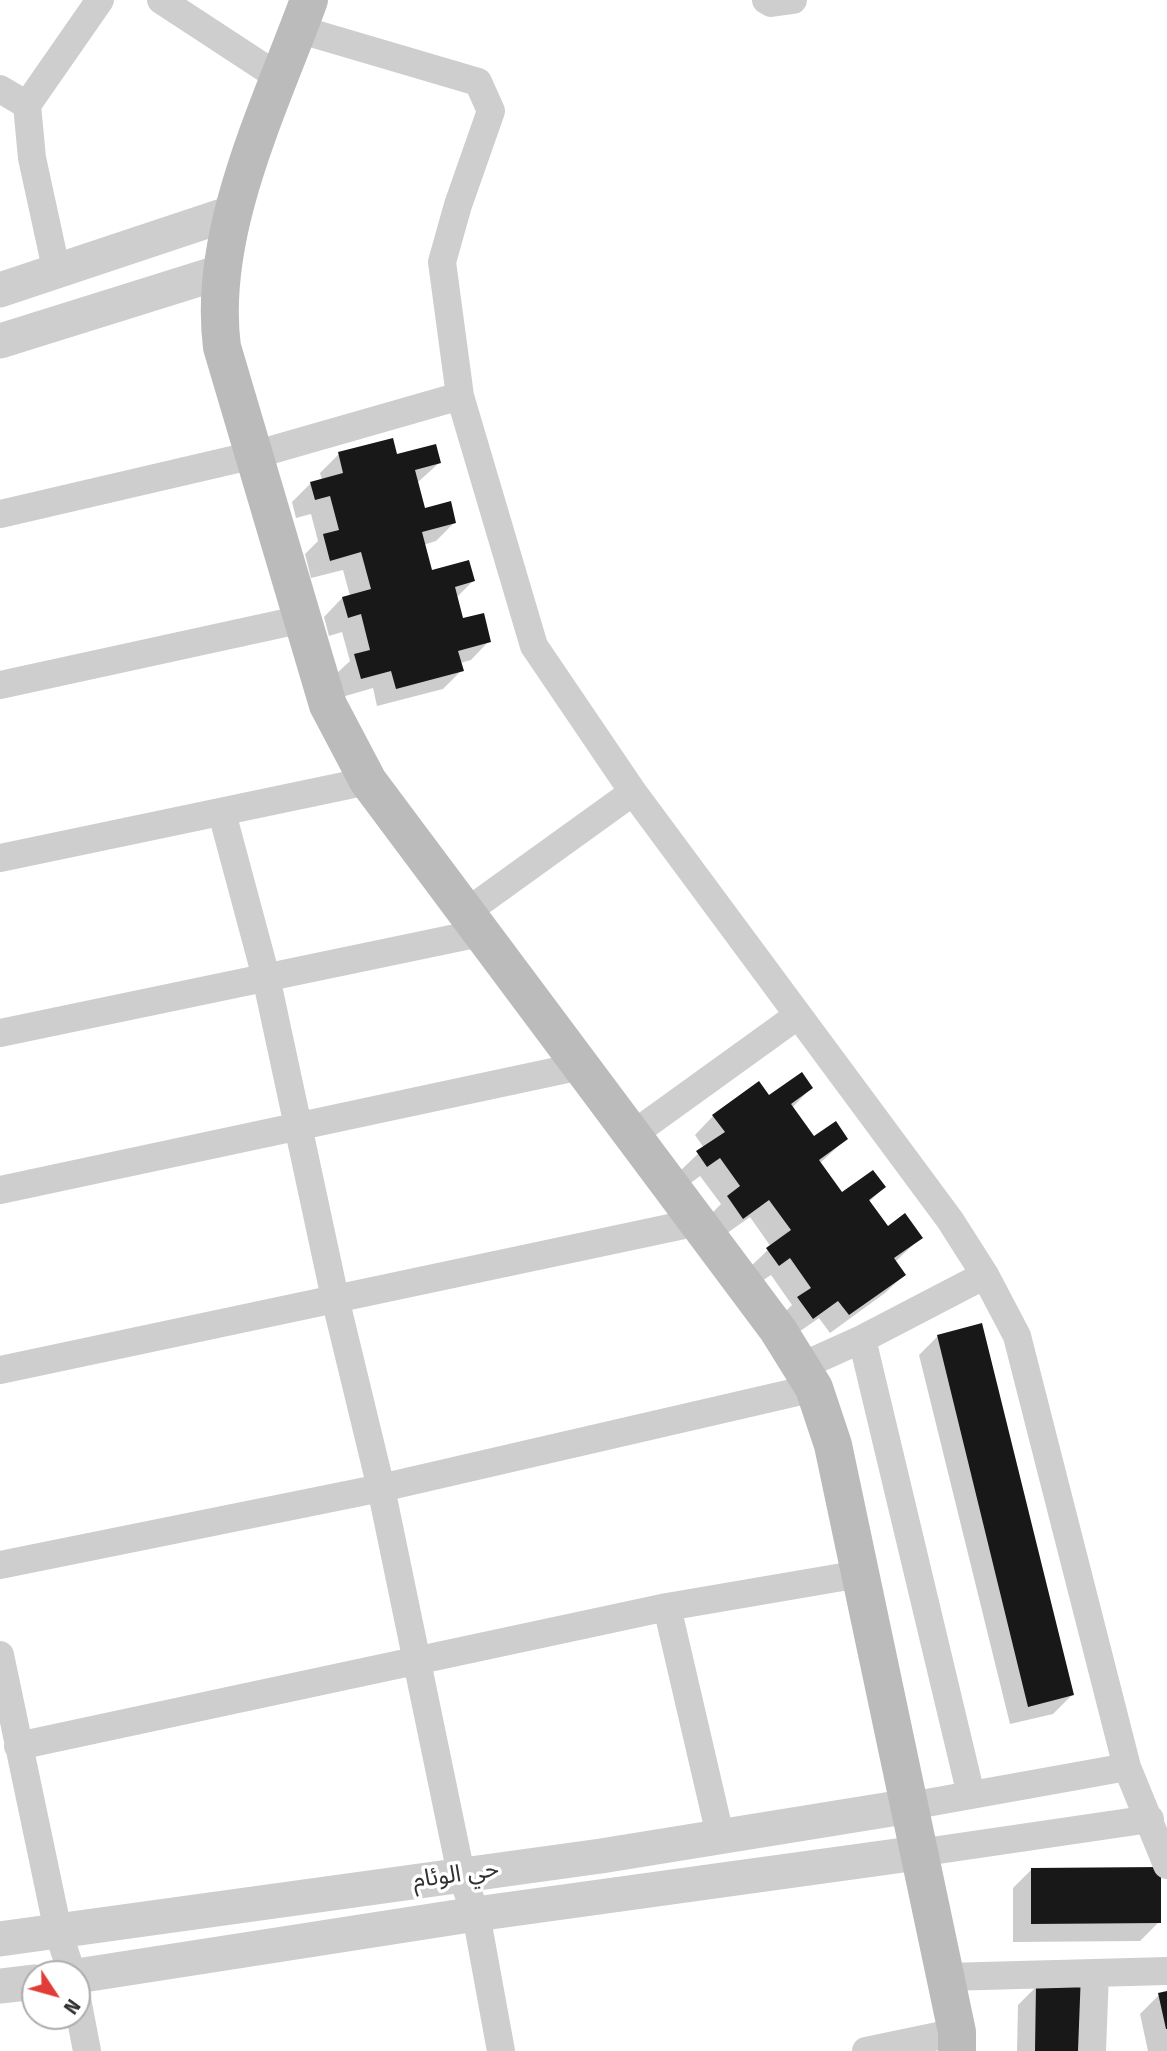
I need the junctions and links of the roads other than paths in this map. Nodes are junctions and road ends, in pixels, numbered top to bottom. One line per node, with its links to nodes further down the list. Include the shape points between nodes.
1 (100, 0): 8 (street)
2 (162, 0): 6 (street)
3 (766, 0): 4 (street, via 771,4)
4 (793, 0)
5 (303, 14): 6 (main road); 14 (street, via 478,82 485,93 491,111 442,262)
6 (280, 78): 9 (main road)
7 (0, 89): 8 (street)
8 (27, 104): 11 (street, via 32,158)
9 (234, 212): 10 (main road); 11 (street)
10 (221, 272): 13 (street); 15 (main road, via 218,315 222,347)
11 (57, 273): 12 (street)
12 (0, 290)
13 (0, 341)
14 (460, 397): 15 (street); 20 (street, via 534,646)
15 (254, 455): 16 (street); 17 (main road)
16 (0, 514)
17 (303, 619): 18 (street); 19 (main road, via 328,705)
18 (0, 685)
19 (368, 781): 21 (street); 23 (main road)
20 (633, 792): 23 (street); 25 (street)
21 (222, 813): 22 (street); 24 (street)
22 (0, 858)
23 (472, 923): 24 (street); 27 (main road)
24 (266, 977): 26 (street); 28 (street)
25 (797, 1016): 29 (street); 32 (street, via 950,1220)
26 (0, 1033)
27 (581, 1066): 28 (street); 29 (main road)
28 (299, 1126): 30 (street); 33 (street)
29 (632, 1135): 31 (main road)
30 (0, 1190)
31 (698, 1222): 33 (street); 36 (main road)
32 (985, 1275): 34 (street); 44 (street, via 1017,1336)
33 (335, 1298): 35 (street); 37 (street)
34 (862, 1339): 36 (street); 45 (street)
35 (0, 1370)
36 (808, 1377): 37 (street); 39 (main road, via 833,1445)
37 (381, 1488): 38 (street); 42 (street)
38 (0, 1565)
39 (860, 1574): 40 (street); 46 (main road)
40 (667, 1607): 42 (street); 48 (street)
41 (0, 1655): 43 (street)
42 (415, 1662): 43 (street); 51 (street)
43 (18, 1746): 53 (street)
44 (1127, 1767): 45 (street); 47 (street)
45 (971, 1795): 46 (street)
46 (910, 1806): 48 (street, حي الوئام); 49 (main road)
47 (1150, 1819): 49 (street); 50 (street)
48 (720, 1835): 51 (street, حي الوئام)
49 (918, 1853): 52 (street, حي الوئام); 59 (main road)
50 (1167, 1865)
51 (461, 1874): 52 (street); 53 (street, حي الوئام)
52 (476, 1914): 58 (street, حي الوئام); 65 (street)
53 (58, 1931): 54 (street, حي الوئام); 55 (street)
54 (0, 1939)
55 (67, 1960)
56 (1167, 1971): 57 (street)
57 (1095, 1973): 59 (street); 67 (street)
58 (91, 1974)
59 (946, 1977): 63 (main road)
60 (21, 1984): 61 (street)
61 (0, 1986)
62 (83, 2030): 64 (street)
63 (957, 2041): 66 (street)
64 (87, 2051)
65 (500, 2051)
66 (866, 2051)
67 (1092, 2051)

